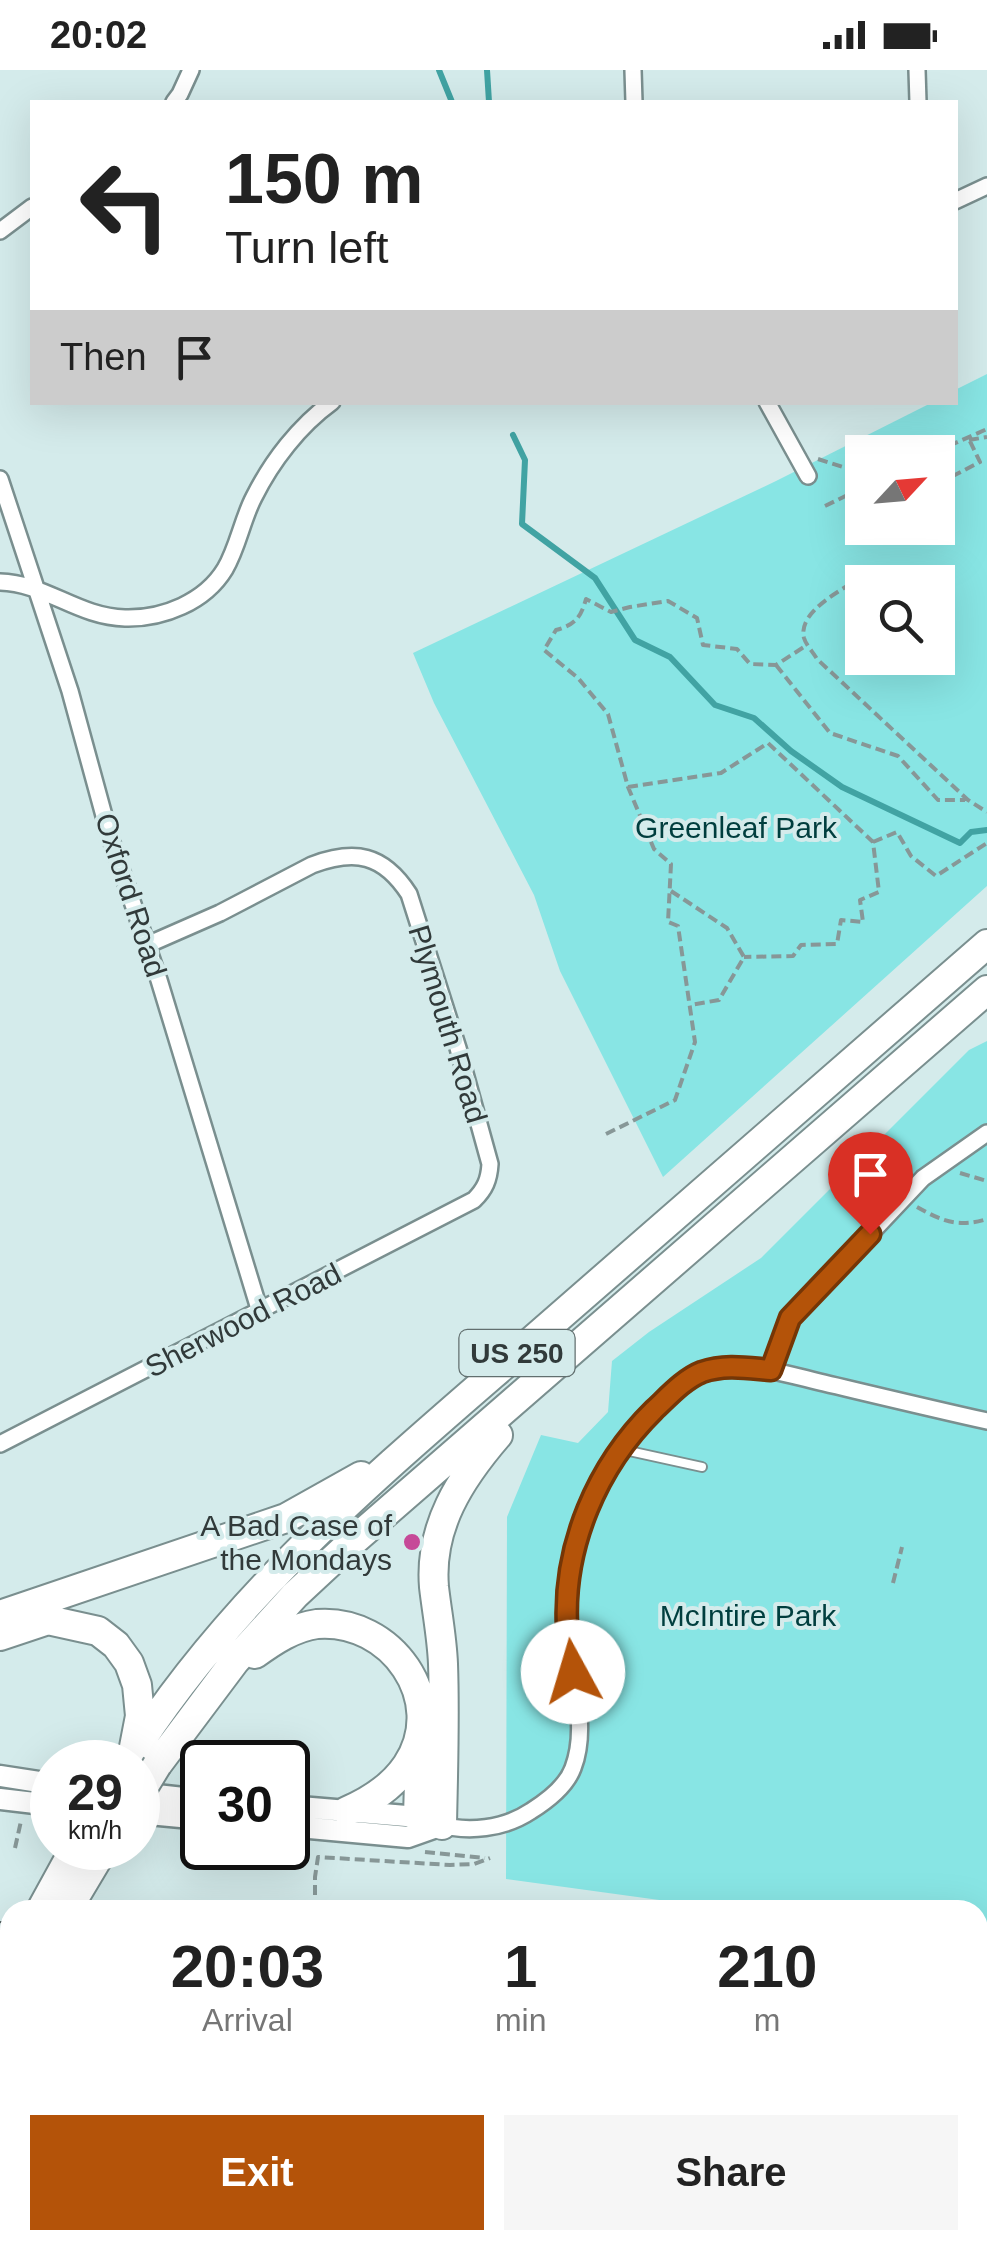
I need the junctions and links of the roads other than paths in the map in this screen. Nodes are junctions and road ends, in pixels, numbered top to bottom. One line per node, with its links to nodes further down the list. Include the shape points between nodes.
1 (191, 70): 4 (street)
2 (633, 70): 5 (street)
3 (917, 70): 6 (street)
4 (176, 100)
5 (634, 100)
6 (918, 100)
7 (987, 186): 8 (street)
8 (958, 197)
9 (30, 208): 10 (street)
10 (0, 231)
11 (329, 405): 16 (street, via 272,464 226,568 198,598 127,618 78,609)
12 (769, 405): 13 (street)
13 (808, 476)
14 (0, 479): 16 (street, Oxford Road)
15 (0, 582): 16 (street)
16 (36, 588): 17 (street, Oxford Road)
17 (147, 944): 21 (street, Plymouth Road, via 328,859 370,857 386,866 409,894 458,1048 490,1164); 22 (street, Oxford Road)
18 (987, 944): 28 (highway, US 250)
19 (987, 990): 23 (highway, US 250)
20 (987, 1133): 24 (street, via 923,1178 790,1318)
21 (484, 1190): 22 (street, Sherwood Road)
22 (260, 1312): 26 (street, Sherwood Road)
23 (602, 1326): 32 (highway, US 250, via 351,1543); 43 (highway, via 484,1452 441,1524 434,1583 444,1688)
24 (771, 1370): 25 (street); 27 (street, via 727,1366 699,1373)
25 (987, 1421)
26 (0, 1444)
27 (620, 1449): 29 (lane); 43 (street, via 585,1515 570,1576 567,1624 579,1722 572,1770 552,1796 515,1822 496,1827)
28 (402, 1454): 30 (highway, via 286,1518); 35 (highway, US 250, via 254,1596 208,1650)
29 (702, 1467)
30 (0, 1615)
31 (0, 1636): 34 (highway, via 48,1620 98,1630 129,1663)
32 (221, 1678): 33 (highway, via 296,1630 349,1627 380,1640 407,1668 422,1704); 36 (highway, US 250)
33 (421, 1726): 42 (highway, via 408,1764 394,1781); 43 (highway)
34 (139, 1740)
35 (152, 1740)
36 (159, 1740)
37 (0, 1776): 38 (street)
38 (30, 1781)
39 (0, 1799): 40 (street)
40 (30, 1802)
41 (310, 1808): 42 (street)
42 (347, 1812): 43 (street)
43 (430, 1821): 44 (street, via 408,1838)
44 (310, 1828)
45 (63, 1870): 47 (highway)
46 (91, 1870): 48 (highway)
47 (47, 1900)
48 (73, 1900)

